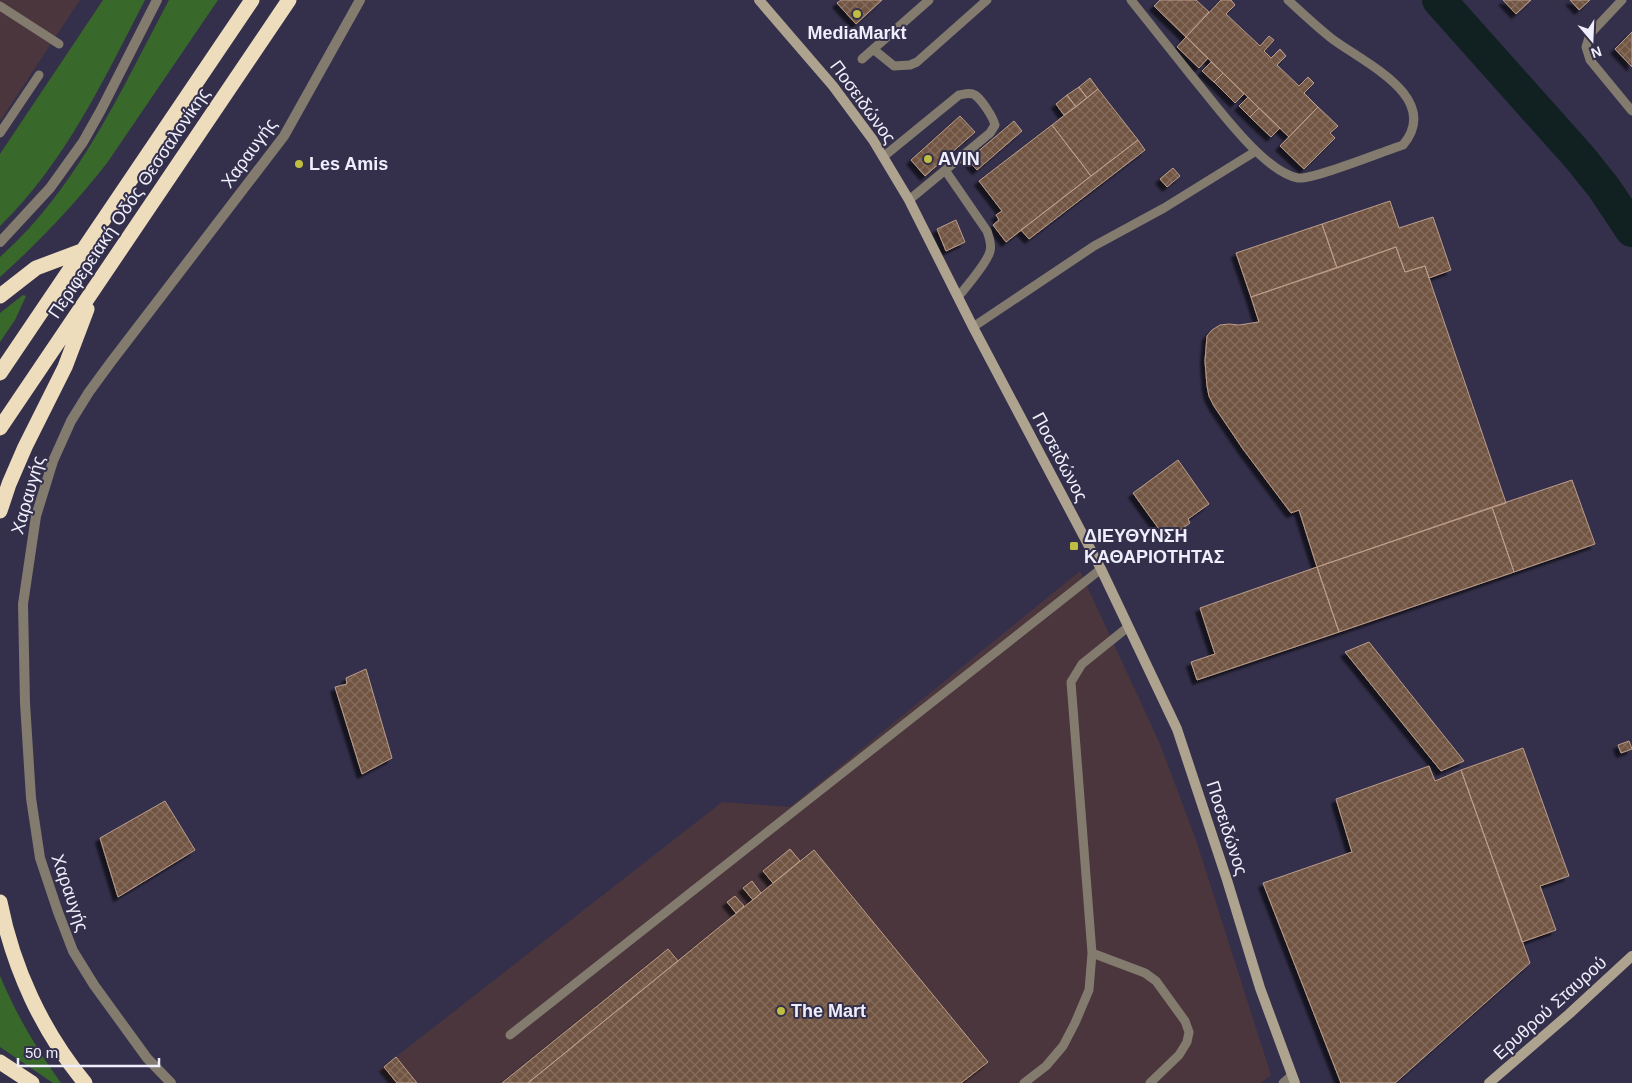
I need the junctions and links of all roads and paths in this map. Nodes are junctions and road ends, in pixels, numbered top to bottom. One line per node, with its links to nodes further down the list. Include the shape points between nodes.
1 (157, 0): 22 (street, via 83,142 50,188)
2 (252, 0): 23 (highway, Περιφερειακή Οδός Θεσσαλονίκης)
3 (289, 0): 24 (highway, Περιφερειακή Οδός Θεσσαλονίκης)
4 (360, 0): 41 (street, Χαραυγής, via 284,136 105,370 71,421 53,461 31,543 23,604 25,703 40,858 73,951 146,1058)
5 (759, 0): 19 (street, Ποσειδώνος, via 821,71)
6 (929, 0): 13 (lane)
7 (987, 0): 13 (lane, via 910,65 894,66)
8 (1131, 0): 18 (lane)
9 (1288, 0): 18 (lane, via 1331,38 1399,86 1408,99 1415,120 1403,145 1300,178 1287,175)
10 (1622, 0): 16 (lane, via 1590,34 1586,47 1590,60)
11 (0, 6): 12 (lane)
12 (59, 44)
13 (872, 49): 14 (lane)
14 (862, 59)
15 (39, 75): 17 (lane)
16 (1632, 111)
17 (0, 132)
18 (1256, 151): 27 (lane, via 1164,208 1094,246)
19 (883, 157): 20 (lane, via 960,95 975,95 993,117 995,125 990,133); 21 (street, Ποσειδώνος)
20 (945, 170): 21 (lane); 26 (lane, via 987,231 991,250)
21 (909, 200): 26 (street, Ποσειδώνος)
22 (0, 242)
23 (84, 250): 25 (highway, via 36,268); 28 (highway, Περιφερειακή Οδός Θεσσαλονίκης)
24 (96, 286): 29 (highway, Περιφερειακή Οδός Θεσσαλονίκης); 30 (highway, via 66,367 25,447)
25 (0, 296)
26 (958, 297): 27 (street, Ποσειδώνος)
27 (973, 327): 31 (street, Ποσειδώνος)
28 (0, 373)
29 (0, 428)
30 (0, 512)
31 (1101, 569): 32 (street, Ποσειδώνος); 36 (lane)
32 (1128, 627): 34 (lane, via 1082,664 1070,682); 38 (street, Ποσειδώνος, via 1177,729 1260,988)
33 (0, 902): 40 (highway, via 15,958 34,1005 45,1027)
34 (1092, 953): 42 (lane, via 1089,990 1076,1023 1046,1066); 43 (lane, via 1145,973 1165,992 1185,1021 1189,1032 1187,1042 1179,1055)
35 (1632, 956): 45 (street, Ερυθρού Σταυρού)
36 (510, 1035)
37 (0, 1062): 39 (highway)
38 (1294, 1079): 44 (lane)
39 (32, 1083)
40 (85, 1083)
41 (171, 1083)
42 (1024, 1083)
43 (1150, 1083)
44 (1283, 1083)
45 (1489, 1083)

